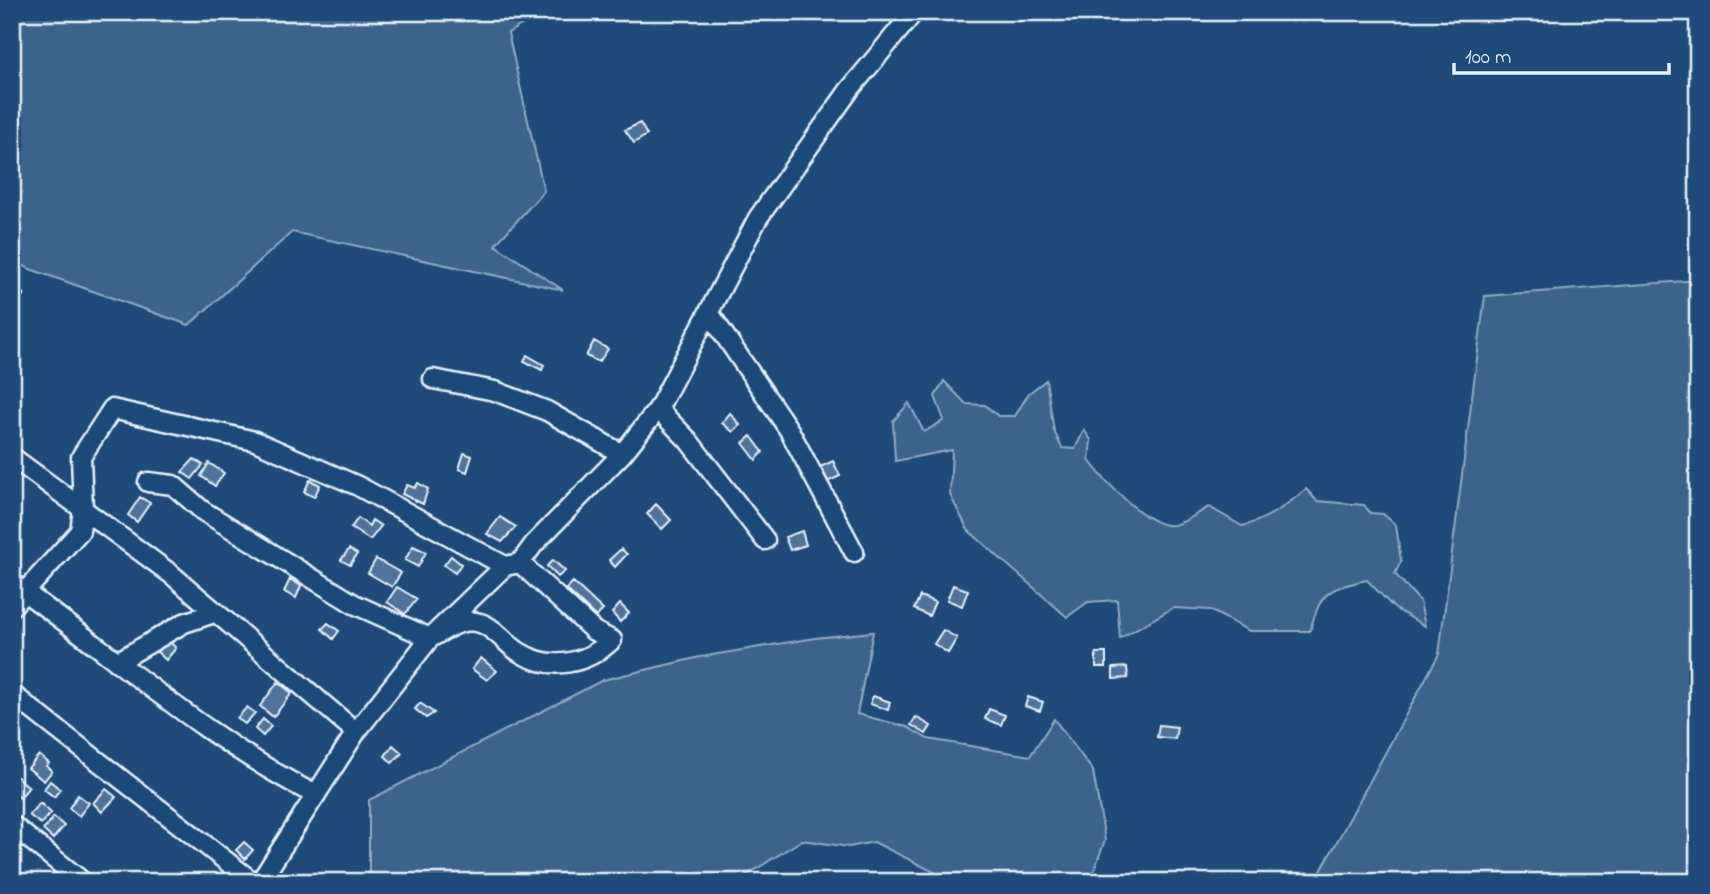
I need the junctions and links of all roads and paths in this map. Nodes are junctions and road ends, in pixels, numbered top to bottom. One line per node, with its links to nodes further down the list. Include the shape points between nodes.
1 (914, 12): 2 (street, via 850,89 758,218)
2 (710, 314): 4 (street); 10 (street, via 789,430)
3 (433, 379): 5 (street, via 495,391 536,407)
4 (659, 409): 5 (street); 9 (street)
5 (622, 454): 11 (street)
6 (12, 457): 8 (street)
7 (148, 482): 15 (street, via 173,485 203,511 354,604)
8 (83, 509): 11 (street, via 81,457 112,409 255,441 358,485); 12 (street, via 83,523 73,542); 14 (street, via 171,574)
9 (765, 540)
10 (854, 552)
11 (513, 565): 15 (street); 15 (street, via 594,631 612,640 589,659 550,662 520,653 480,623 458,622)
12 (18, 587): 13 (street); 16 (street)
13 (12, 606)
14 (214, 613): 16 (street, via 184,623); 18 (street)
15 (430, 638): 18 (street)
16 (117, 662): 19 (street, via 265,769)
17 (12, 694): 22 (street)
18 (356, 732): 19 (street)
19 (316, 795): 23 (street)
20 (12, 825): 21 (street)
21 (83, 882)
22 (253, 882)
23 (260, 882)

